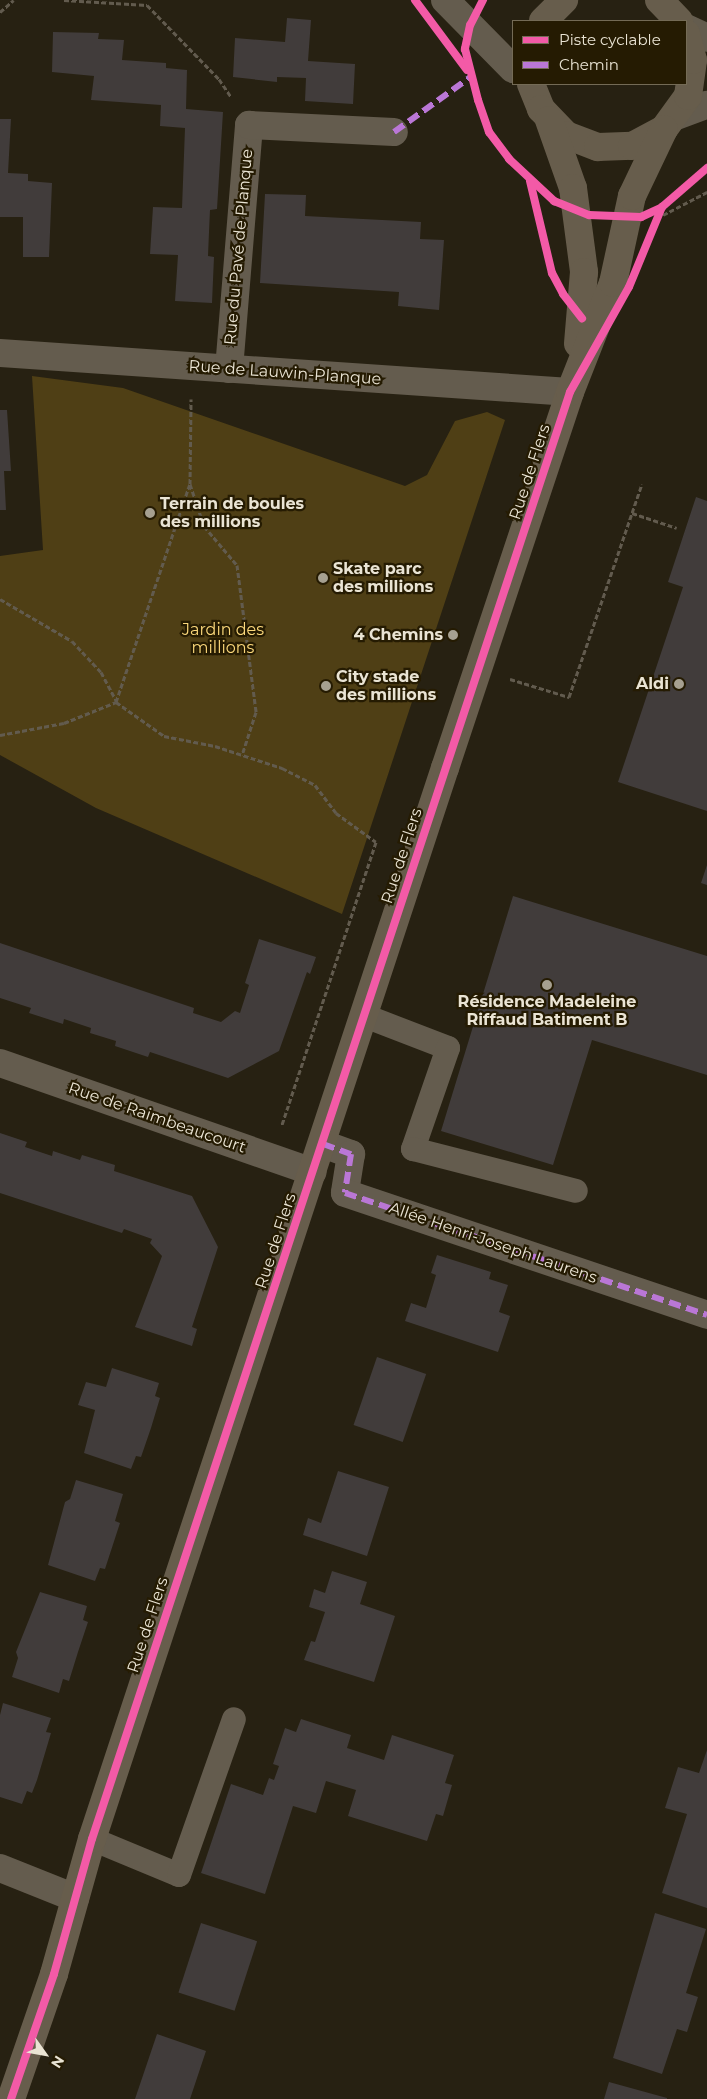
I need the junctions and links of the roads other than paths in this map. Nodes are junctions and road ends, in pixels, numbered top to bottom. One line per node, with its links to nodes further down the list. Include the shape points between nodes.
1 (445, 0): 7 (street)
2 (564, 0): 3 (main road)
3 (544, 20)
4 (687, 24): 5 (street)
5 (707, 38)
6 (687, 44): 10 (main road, Rue de Flers, via 693,60 691,84)
7 (512, 68)
8 (535, 96): 10 (main road, via 576,141 610,149 632,146); 14 (main road, Rue de Flers, via 573,188 584,272 584,301)
9 (707, 105): 10 (street)
10 (670, 123): 14 (main road, Rue de Flers, via 636,185 613,283)
11 (394, 132): 13 (street, Rue du Pavé de Planque, via 249,125)
12 (0, 353): 13 (street, Rue de Lauwin-Planque)
13 (230, 369): 14 (street, Rue de Lauwin-Planque)
14 (570, 392): 15 (main road, Rue de Flers)
15 (365, 1016): 17 (main road, Rue de Flers); 19 (lane, via 448,1048 413,1149)
16 (0, 1063): 18 (street, Rue de Raimbeaucourt)
17 (323, 1144): 18 (main road, Rue de Flers); 20 (street, Allée Henri-Joseph Laurens, via 351,1154 345,1193)
18 (313, 1172): 22 (main road, Rue de Flers)
19 (576, 1191)
20 (707, 1315)
21 (234, 1719): 22 (lane, via 179,1875)
22 (92, 1839): 24 (main road, Rue de Flers)
23 (0, 1868): 24 (street)
24 (75, 1898): 25 (main road, Rue de Flers, via 52,1982)
25 (11, 2099)

